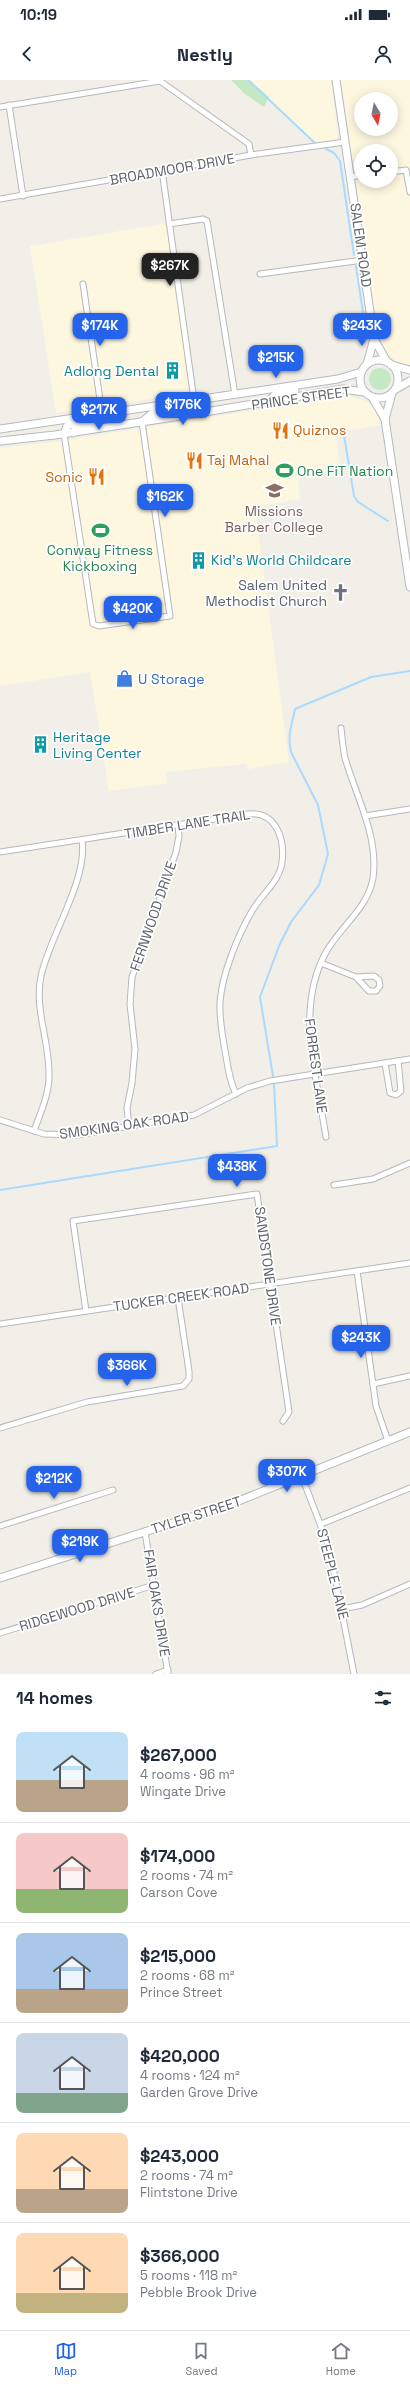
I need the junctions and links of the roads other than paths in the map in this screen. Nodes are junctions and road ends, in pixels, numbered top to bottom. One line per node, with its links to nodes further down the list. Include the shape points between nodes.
1 (336, 80): 4 (main road, SALEM ROAD)
2 (9, 105): 3 (street); 5 (street, via 160,81 249,144); 11 (street)
3 (0, 107)
4 (345, 142): 5 (street, BROADMOOR DRIVE); 9 (main road, SALEM ROAD)
5 (251, 156): 6 (street, BROADMOOR DRIVE)
6 (162, 170): 11 (street, BROADMOOR DRIVE); 13 (street)
7 (398, 171): 10 (street, via 406,170)
8 (354, 176): 9 (street)
9 (351, 177): 14 (main road, SALEM ROAD)
10 (410, 192)
11 (23, 196): 12 (street, BROADMOOR DRIVE)
12 (0, 199)
13 (169, 224): 26 (street, via 203,219 206,221); 28 (street)
14 (363, 260): 15 (street); 17 (main road, SALEM ROAD)
15 (260, 274)
16 (83, 284): 31 (street)
17 (374, 339): 18 (main road, SALEM ROAD); 19 (main road, SALEM ROAD)
18 (389, 363): 19 (main road, via 377,360); 20 (main road); 24 (main road, via 398,377)
19 (367, 364): 21 (main road)
20 (410, 370)
21 (361, 372): 23 (main road, PRINCE STREET, via 345,378); 25 (main road, via 360,382)
22 (410, 381): 24 (main road)
23 (305, 384): 26 (main road, PRINCE STREET); 30 (main road, via 300,389 277,393)
24 (394, 391): 27 (main road, via 382,398); 33 (main road)
25 (364, 392): 27 (main road); 30 (main road, PRINCE STREET, via 343,389)
26 (235, 395): 28 (main road, PRINCE STREET)
27 (372, 397): 33 (main road)
28 (194, 400): 29 (main road, PRINCE STREET); 34 (main road, via 188,409 159,415)
29 (182, 402): 31 (main road, PRINCE STREET); 35 (main road, via 178,408 154,412)
30 (267, 403): 34 (main road, PRINCE STREET)
31 (102, 413): 32 (main road, PRINCE STREET); 37 (main road, via 99,421 78,426)
32 (91, 415): 36 (main road, PRINCE STREET); 38 (main road, via 86,420 67,426)
33 (385, 419): 40 (main road)
34 (151, 421): 35 (main road, PRINCE STREET)
35 (142, 422): 37 (main road, PRINCE STREET); 38 (street, via 170,616 96,626 92,619)
36 (0, 429)
37 (73, 432): 38 (main road, PRINCE STREET)
38 (64, 434): 39 (main road, PRINCE STREET)
39 (0, 441)
40 (410, 587)
41 (340, 728): 43 (street, FORREST LANE, via 345,758)
42 (410, 809): 43 (street)
43 (365, 816): 47 (street, FORREST LANE, via 374,862 371,886 362,905 331,945)
44 (178, 825): 45 (street, TIMBER LANE TRAIL); 53 (street, TIMBER LANE TRAIL, via 258,814 274,822 280,838 281,868 247,918 223,982 220,1001 222,1030 231,1084); 55 (street, FERNWOOD DRIVE, via 176,852 132,977 130,1004 135,1050 127,1108)
45 (82, 840): 46 (street, TIMBER LANE TRAIL); 56 (street, via 82,862 47,957 40,985 40,1014 49,1076 46,1100)
46 (0, 852)
47 (321, 963): 48 (street); 52 (street, FORREST LANE, via 308,1011)
48 (356, 977)
49 (410, 1059): 50 (street, SMOKING OAK ROAD)
50 (398, 1061): 51 (street, SMOKING OAK ROAD); 51 (street, via 401,1091 396,1095 390,1093)
51 (385, 1063): 52 (street, SMOKING OAK ROAD)
52 (316, 1074): 53 (street, SMOKING OAK ROAD, via 264,1082); 57 (street, FORREST LANE)
53 (236, 1094): 55 (street, SMOKING OAK ROAD, via 194,1115)
54 (0, 1120): 56 (street, SMOKING OAK ROAD)
55 (129, 1127): 56 (street, SMOKING OAK ROAD, via 65,1136)
56 (34, 1131)
57 (326, 1137)
58 (410, 1163): 59 (street, via 373,1179)
59 (334, 1185)
60 (410, 1263): 61 (street, TUCKER CREEK ROAD)
61 (357, 1271): 62 (street, TUCKER CREEK ROAD); 67 (street)
62 (271, 1284): 63 (street, TUCKER CREEK ROAD); 64 (street, SANDSTONE DRIVE, via 257,1194 250,1195 73,1221); 68 (street, SANDSTONE DRIVE, via 289,1412)
63 (178, 1298): 64 (street, TUCKER CREEK ROAD); 69 (street, via 189,1371 189,1379 183,1386 87,1402)
64 (86, 1311): 65 (street, TUCKER CREEK ROAD)
65 (0, 1324)
66 (410, 1376): 67 (street)
67 (373, 1384): 71 (street, via 379,1418)
68 (283, 1421)
69 (0, 1428)
70 (410, 1432): 71 (main road, TYLER STREET)
71 (388, 1441): 72 (main road, TYLER STREET)
72 (302, 1477): 75 (street, STEEPLE LANE); 77 (main road, TYLER STREET, via 232,1504)
73 (410, 1488): 75 (street)
74 (112, 1490): 76 (street)
75 (321, 1524): 81 (street, STEEPLE LANE, via 329,1547)
76 (0, 1526)
77 (145, 1532): 78 (main road, TYLER STREET); 80 (street, FAIR OAKS DRIVE)
78 (0, 1578)
79 (410, 1584): 81 (street, via 371,1602)
80 (154, 1585): 82 (street, RIDGEWOOD DRIVE); 83 (street, FAIR OAKS DRIVE)
81 (342, 1609): 85 (street, STEEPLE LANE)
82 (0, 1633)
83 (168, 1672): 84 (street)
84 (156, 1674)
85 (354, 1674)

